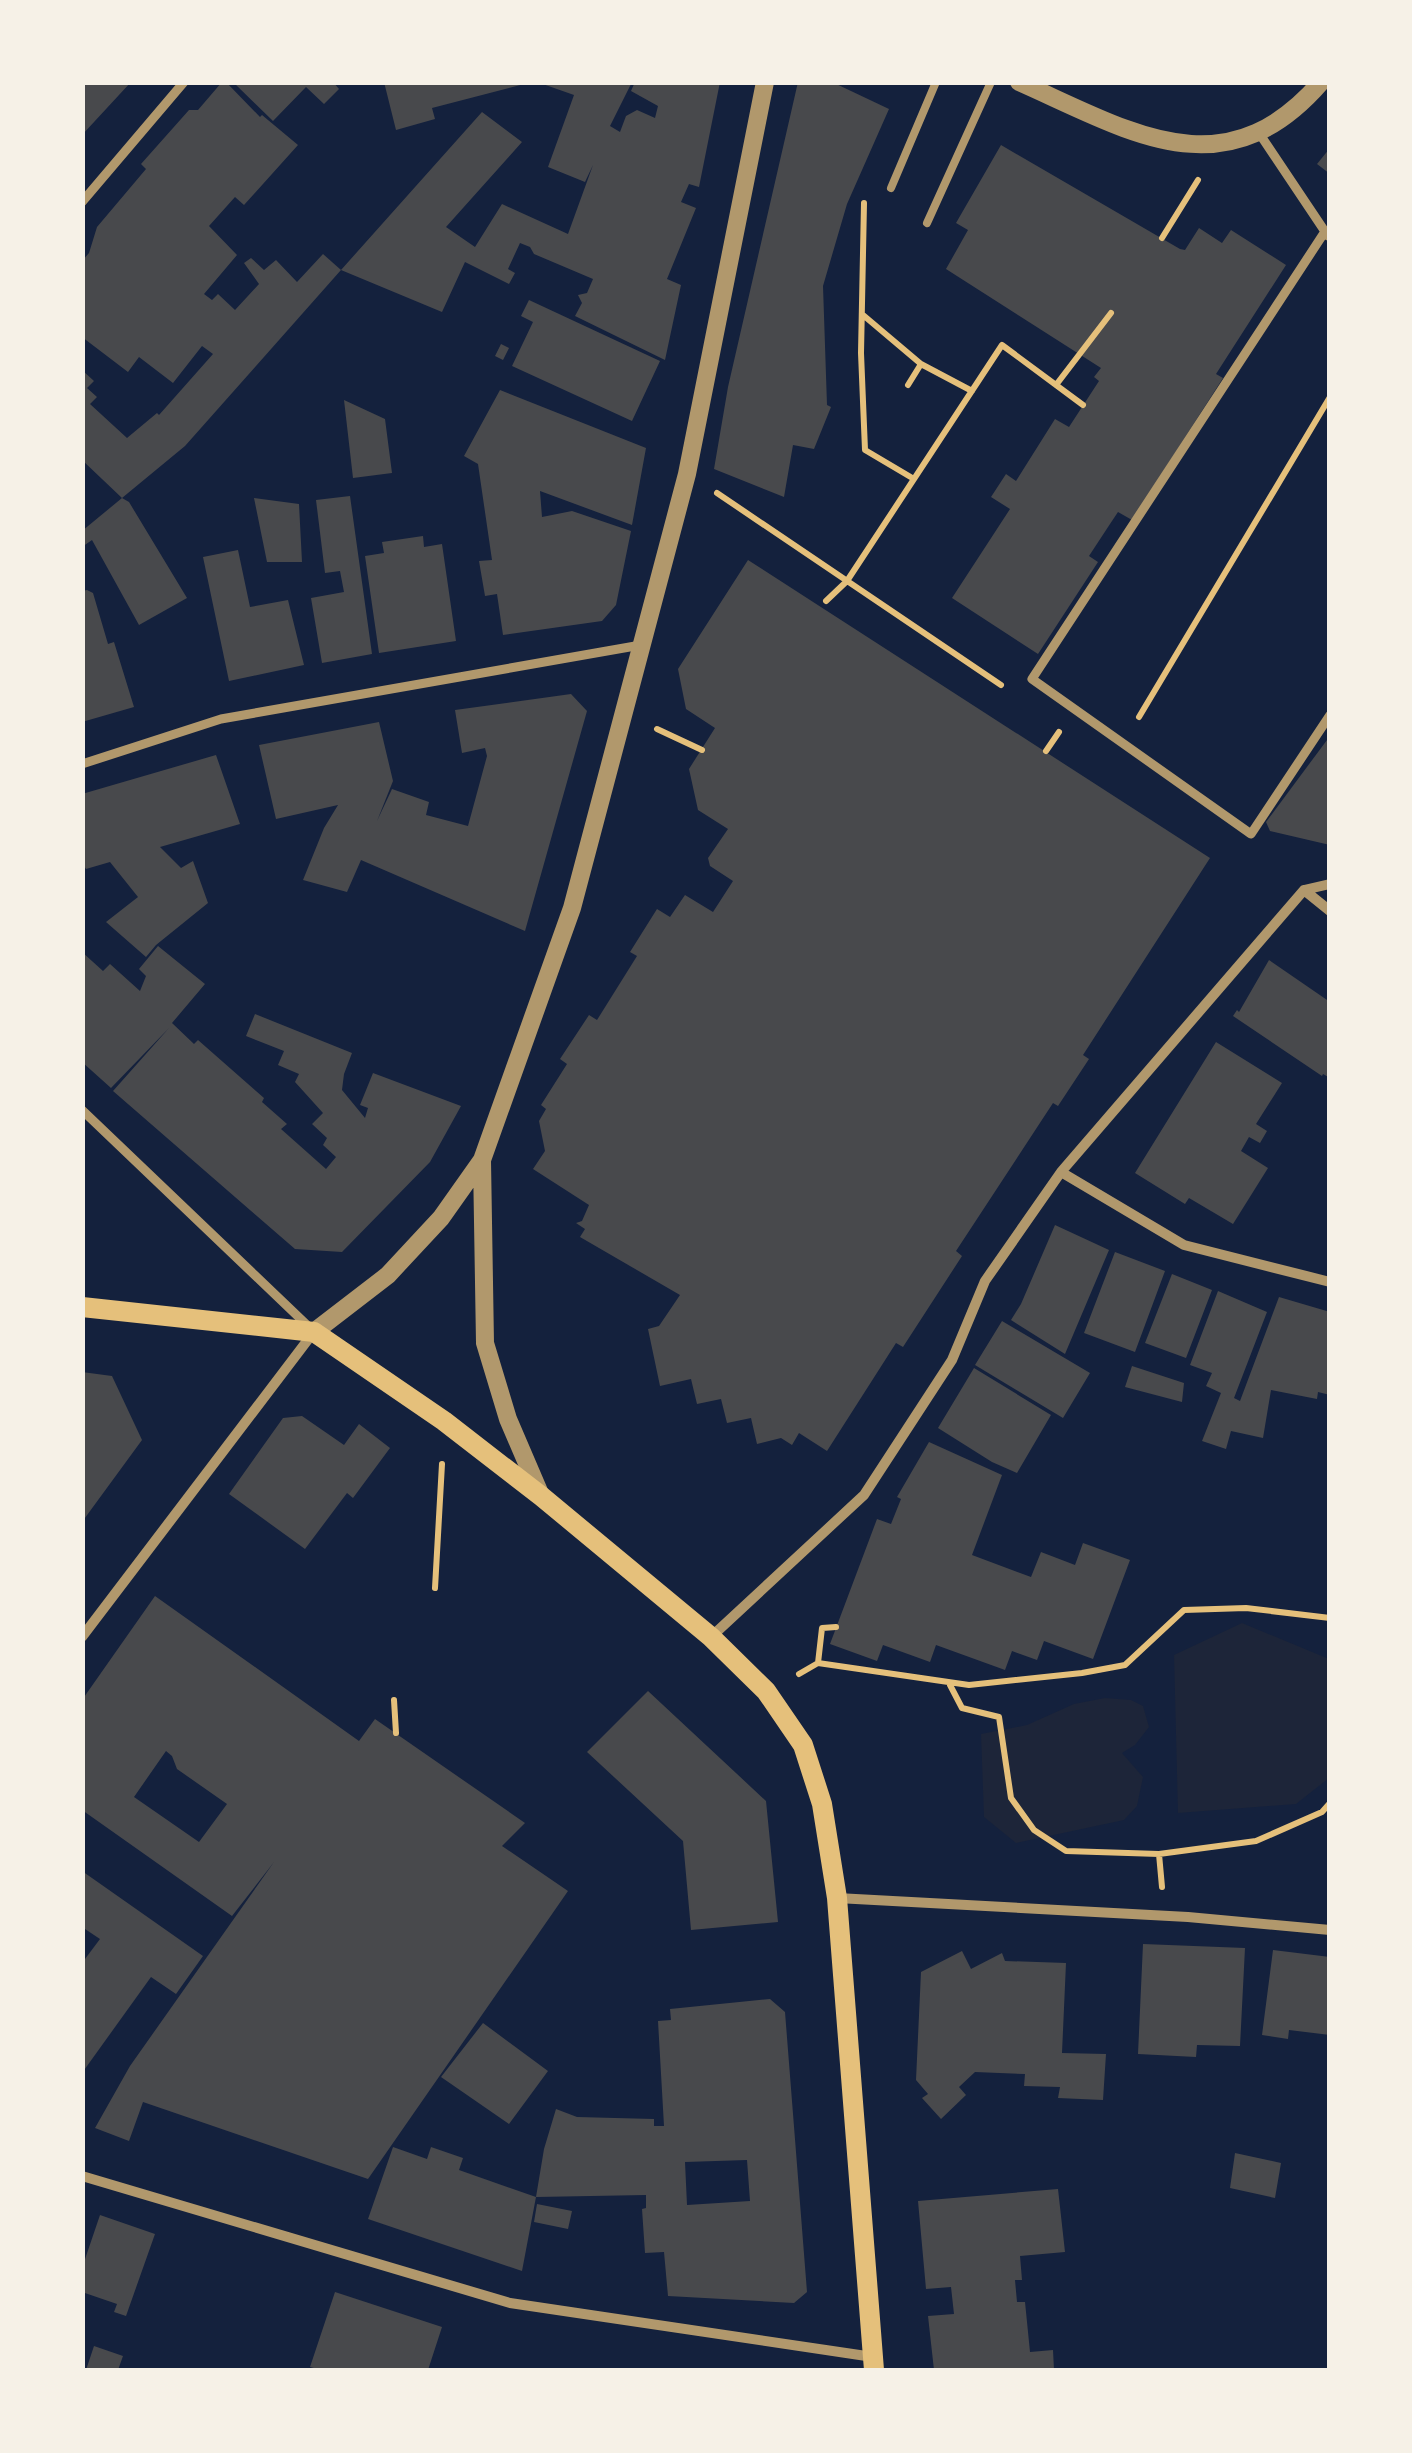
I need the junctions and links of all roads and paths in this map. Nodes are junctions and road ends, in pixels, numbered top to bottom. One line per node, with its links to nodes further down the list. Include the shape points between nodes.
1 (184, 82): 11 (street)
2 (765, 82): 23 (street)
3 (936, 82): 9 (lane)
4 (991, 82): 12 (lane)
5 (1019, 82): 8 (street, via 1146,138 1180,146)
6 (1321, 82): 7 (street, via 1304,102)
7 (1258, 130): 8 (street); 13 (street)
8 (1220, 144): 14 (path)
9 (891, 188)
10 (865, 190): 16 (path)
11 (82, 202)
12 (928, 223)
13 (1328, 231): 32 (street, via 1032,680)
14 (1162, 238)
15 (1112, 313): 19 (path)
16 (862, 314): 17 (path); 24 (path, via 865,450)
17 (921, 364): 18 (path); 20 (path)
18 (908, 385)
19 (1056, 385): 20 (path, via 1002,345); 22 (path)
20 (972, 391): 24 (path)
21 (1330, 397): 32 (path)
22 (1083, 405)
23 (688, 474): 25 (path); 27 (street)
24 (914, 479): 25 (path)
25 (847, 581): 26 (path); 28 (path)
26 (826, 600)
27 (643, 644): 29 (street); 35 (street, via 221,719)
28 (1017, 696)
29 (624, 714): 33 (path); 40 (street, via 572,908)
30 (1330, 715): 32 (street, via 1251,834)
31 (1063, 727): 34 (path)
32 (1122, 746)
33 (702, 750)
34 (1046, 751)
35 (82, 764)
36 (1330, 884): 37 (street)
37 (1304, 890): 38 (street); 41 (street)
38 (1330, 910)
39 (82, 1110): 44 (street)
40 (482, 1160): 44 (street, via 441,1218 388,1274); 46 (street, via 484,1342)
41 (1061, 1172): 42 (street, via 1184,1245); 51 (street, via 985,1281 952,1360 864,1496)
42 (1330, 1282)
43 (82, 1307): 44 (main road)
44 (314, 1332): 45 (main road); 50 (street)
45 (444, 1420): 46 (main road); 47 (path)
46 (542, 1496): 51 (main road)
47 (435, 1588)
48 (1330, 1618): 53 (path, via 1246,1608 1184,1610 1125,1665)
49 (836, 1626): 52 (path, via 822,1628)
50 (82, 1637)
51 (710, 1637): 54 (main road)
52 (818, 1663): 53 (path); 54 (path)
53 (949, 1684): 57 (path, via 962,1708 998,1716 1011,1798 1034,1830 1066,1852 1159,1854 1256,1841)
54 (766, 1691): 58 (main road, via 803,1745 822,1804)
55 (394, 1700): 56 (path)
56 (396, 1734)
57 (1330, 1804)
58 (837, 1898): 59 (street); 61 (main road)
59 (1330, 1930)
60 (82, 2176): 61 (street, via 510,2304)
61 (873, 2364)

